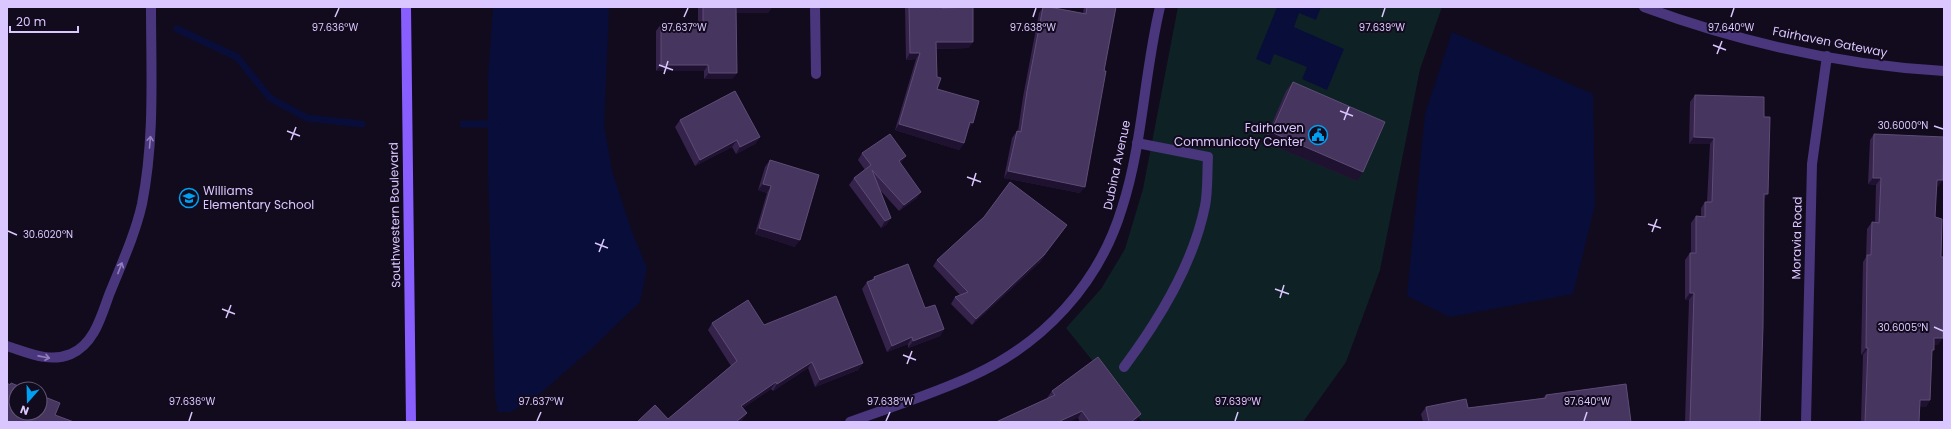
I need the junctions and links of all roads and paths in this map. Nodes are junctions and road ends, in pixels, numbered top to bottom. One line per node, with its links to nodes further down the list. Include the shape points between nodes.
1 (151, 7): 10 (street, one-way to 1, via 55,359 86,346 96,329 133,234 145,183 151,141)
2 (406, 7): 12 (street, Southwestern Boulevard)
3 (815, 7): 8 (street)
4 (1160, 7): 9 (street, Dubina Avenue)
5 (1644, 7): 6 (street, Fairhaven Gateway, via 1689,24)
6 (1827, 56): 7 (street, Fairhaven Gateway, via 1902,68); 14 (street, Moravia Road, via 1812,164)
7 (1944, 71)
8 (816, 74)
9 (1137, 143): 11 (street, via 1208,157 1205,206 1194,241 1166,302 1147,336); 13 (street, Dubina Avenue, via 1122,208 1111,239 1081,289 1065,309 1023,348 971,376)
10 (7, 346)
11 (1124, 367)
12 (411, 422)
13 (850, 422)
14 (1806, 422)

